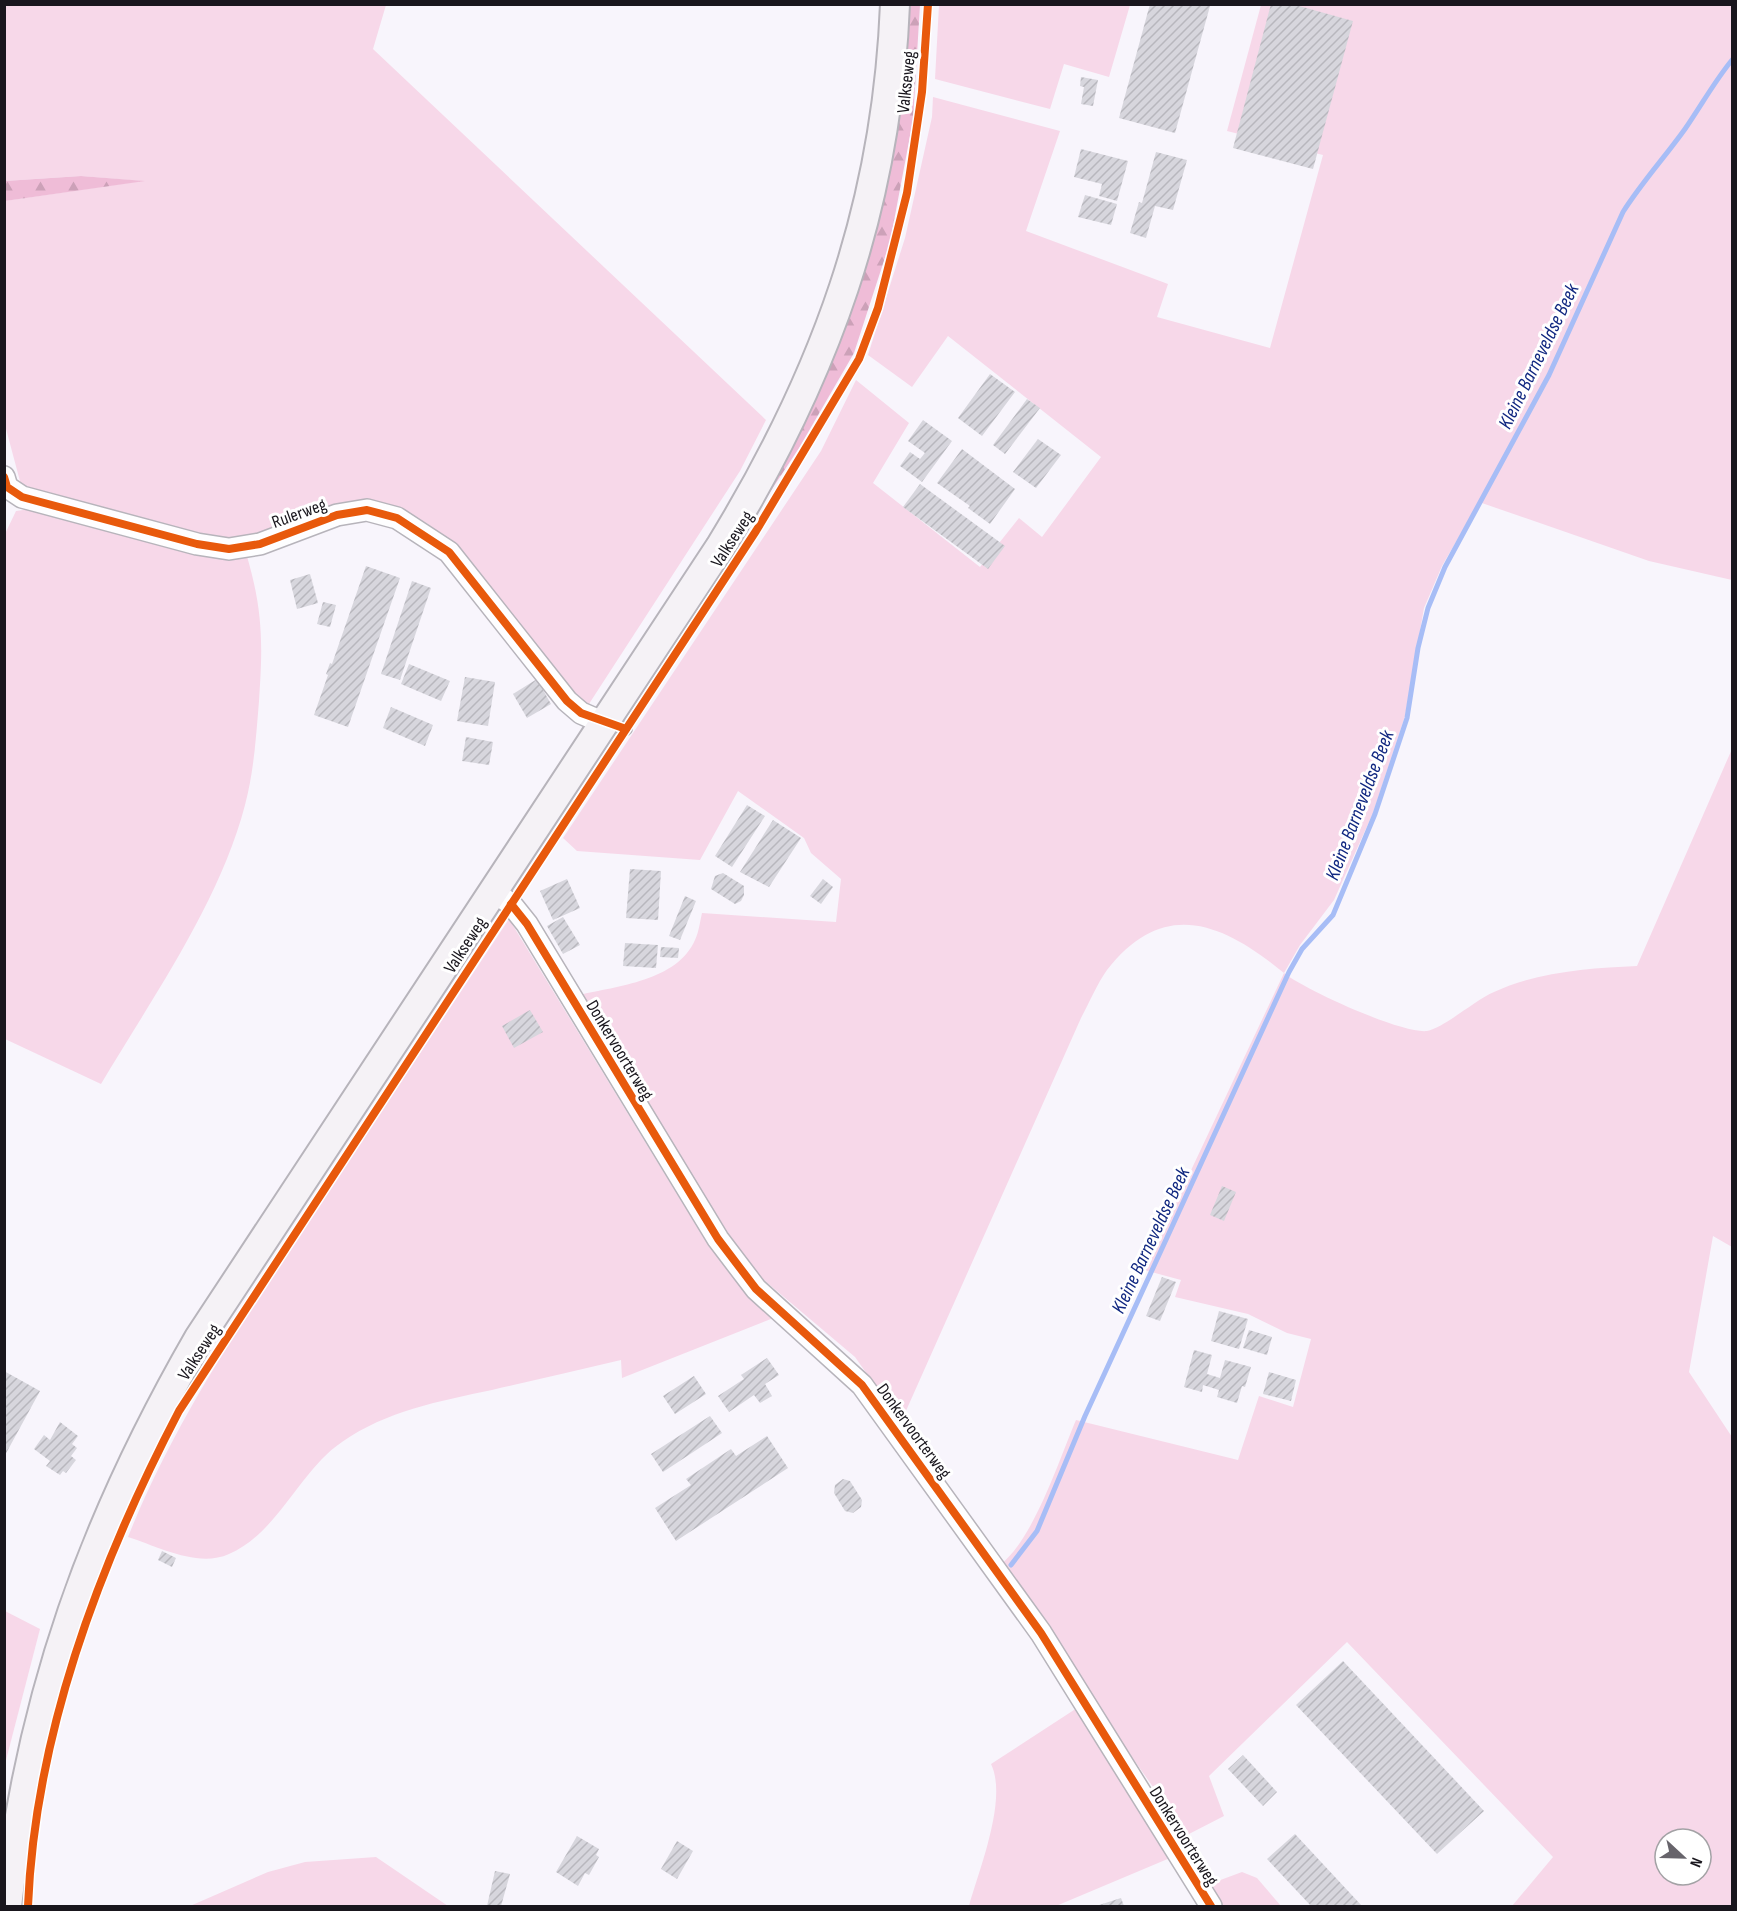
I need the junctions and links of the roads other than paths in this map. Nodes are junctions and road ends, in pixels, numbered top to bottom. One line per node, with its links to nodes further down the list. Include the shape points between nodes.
1 (895, 4): 3 (main road, Valkseweg, via 879,150 858,245 826,341 778,448)
2 (4, 477): 3 (street, Rulerweg, via 7,487 22,497 229,549 260,544 337,515 367,510 397,518 449,552 567,701 581,713)
3 (615, 726): 4 (main road, Valkseweg)
4 (493, 891): 5 (main road, Valkseweg, via 200,1338 125,1477 68,1620 42,1710 22,1794); 6 (street, Donkervoorterweg, via 511,904 527,924 718,1239 756,1288 862,1385 1041,1633)
5 (7, 1906)
6 (1211, 1906)

